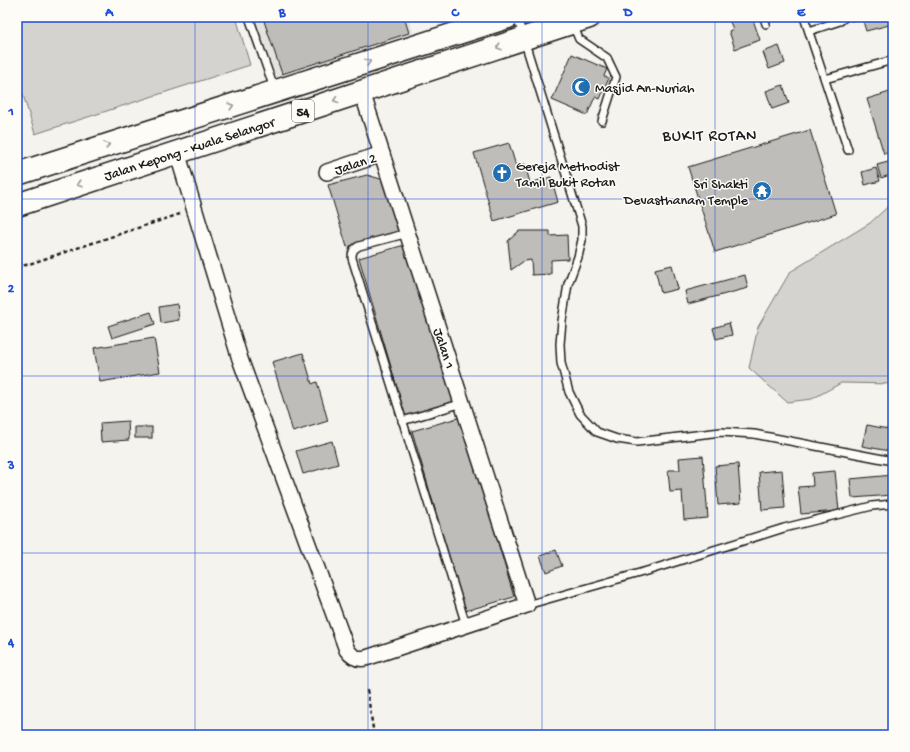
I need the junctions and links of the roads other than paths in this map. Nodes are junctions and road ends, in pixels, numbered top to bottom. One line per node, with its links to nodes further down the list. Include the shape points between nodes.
1 (249, 17): 11 (lane)
2 (508, 17): 11 (highway, Jalan Kepong - Kuala Selangor / 54, one-way to 2)
3 (517, 17): 8 (lane)
4 (804, 17): 7 (lane)
5 (844, 17): 7 (lane, via 840,22)
6 (581, 20): 8 (highway, Jalan Kepong - Kuala Selangor / 54); 13 (lane, via 579,39 607,58 616,77)
7 (809, 31): 10 (lane)
8 (524, 38): 12 (highway, Jalan Kepong - Kuala Selangor / 54, one-way to 12); 23 (lane, via 582,226 578,257 568,284 560,344 561,363 569,392 580,414 597,432 617,439 637,442 721,432 754,434)
9 (893, 60): 10 (lane)
10 (825, 80): 14 (lane)
11 (275, 92): 18 (highway, Jalan Kepong - Kuala Selangor / 54, one-way to 11)
12 (362, 92): 15 (highway, Jalan Kepong - Kuala Selangor / 54, one-way to 15); 16 (street, Jalan 1)
13 (602, 121)
14 (848, 150)
15 (177, 152): 19 (highway, Jalan Kepong - Kuala Selangor / 54, one-way to 19); 26 (street, via 240,359 347,650 354,658 366,658)
16 (382, 154): 17 (street, Jalan 2); 20 (street, Jalan 1)
17 (327, 172)
18 (17, 174)
19 (17, 205)
20 (408, 233): 21 (street, Jalan 1); 22 (lane, via 359,246 354,248 352,253)
21 (463, 403): 22 (lane); 25 (street, Jalan 1)
22 (402, 421): 26 (lane)
23 (893, 461)
24 (893, 504): 25 (lane, via 872,506 784,528)
25 (527, 605): 26 (street)
26 (466, 625)

